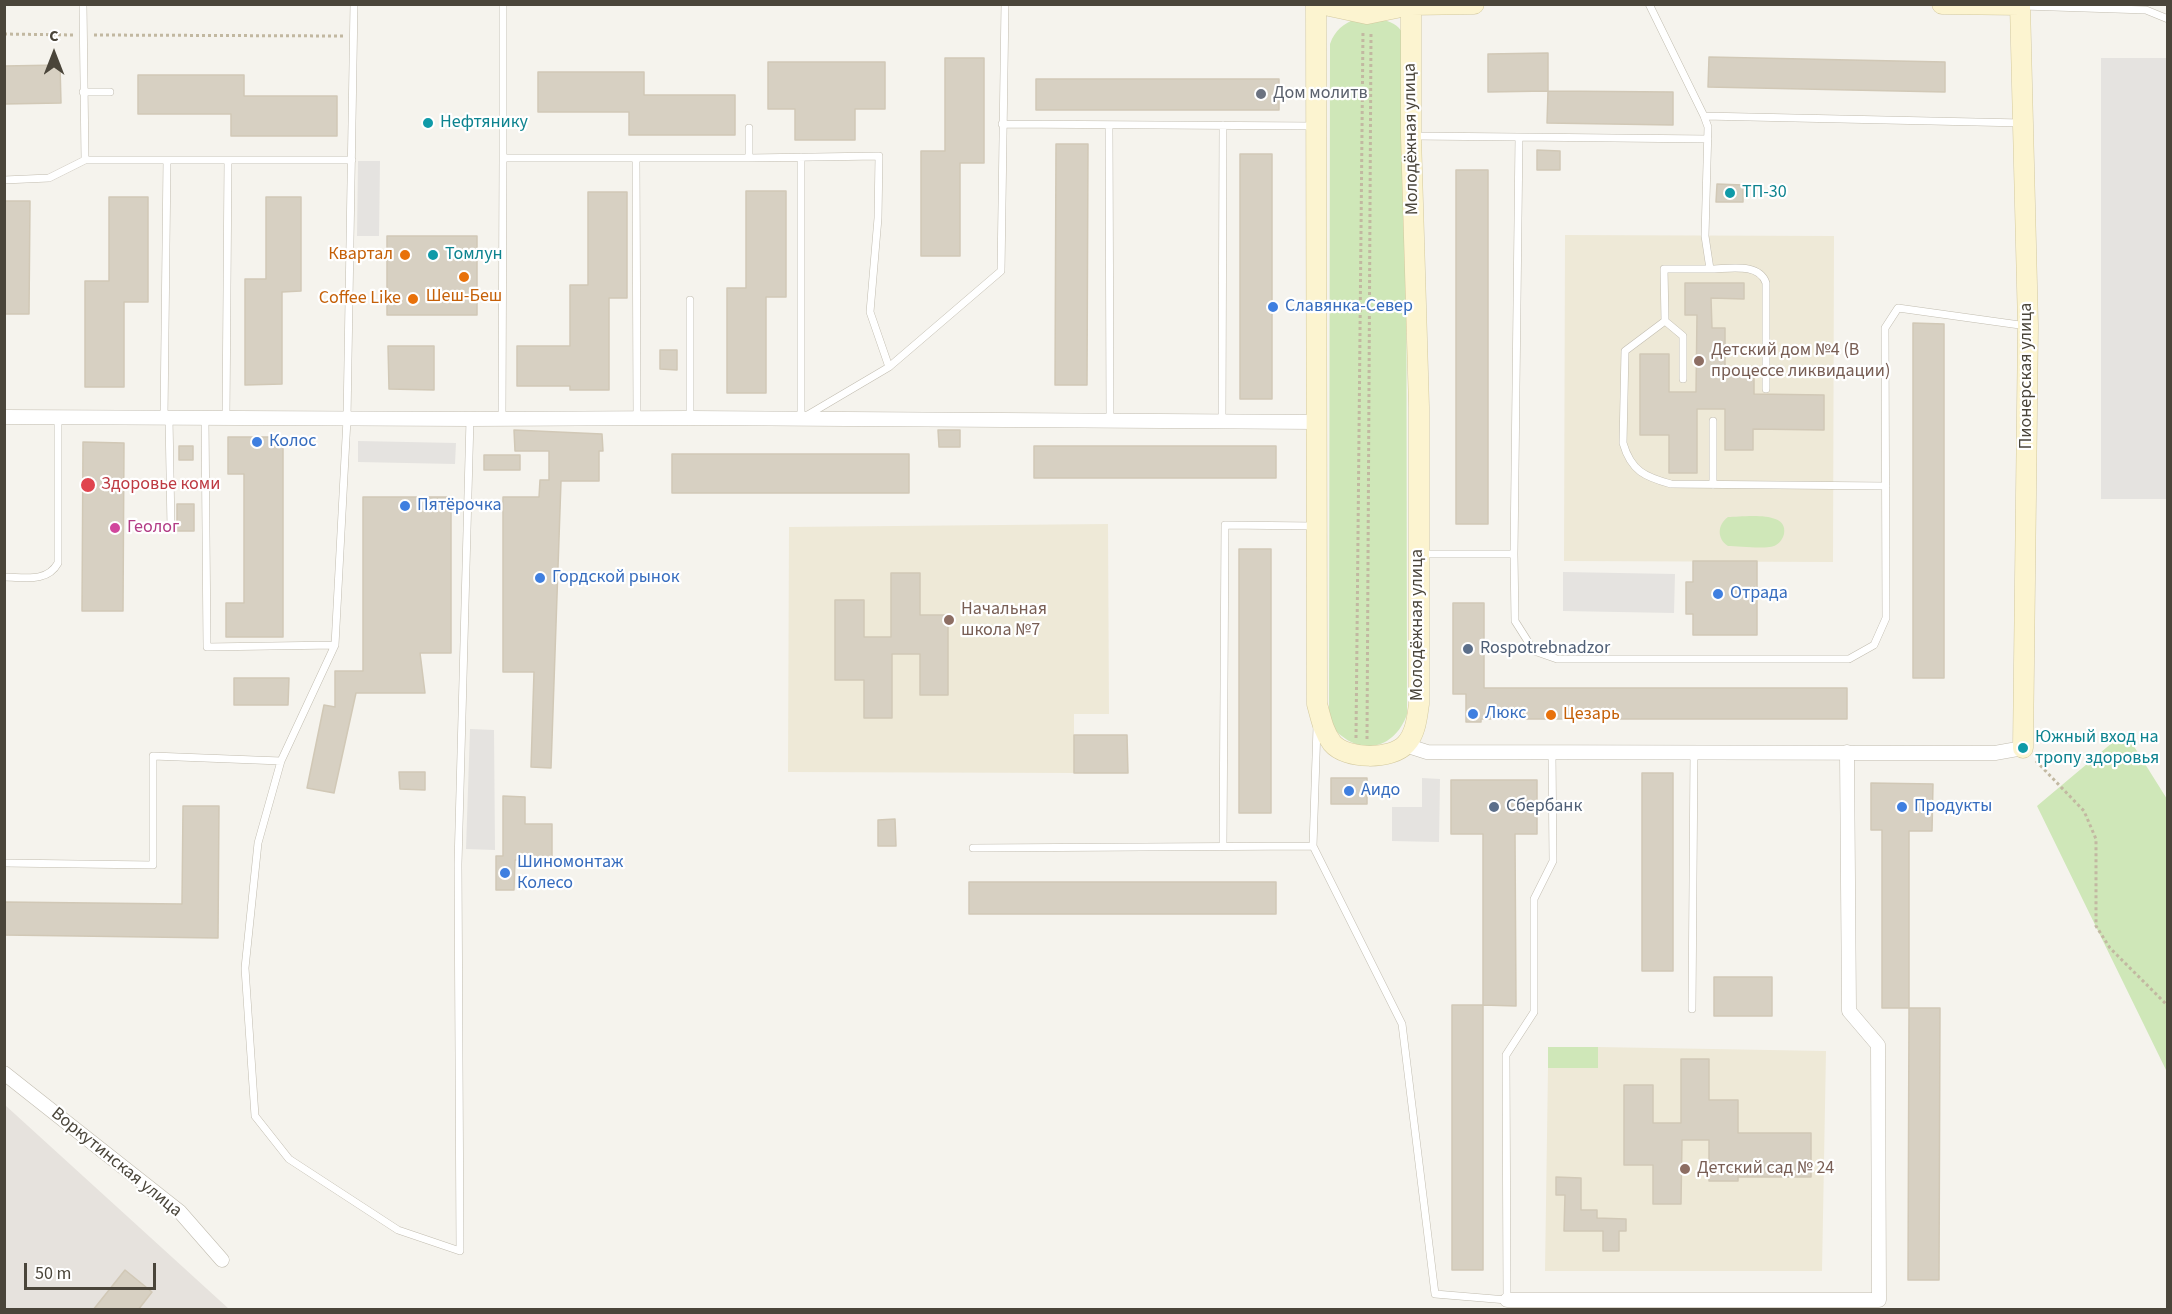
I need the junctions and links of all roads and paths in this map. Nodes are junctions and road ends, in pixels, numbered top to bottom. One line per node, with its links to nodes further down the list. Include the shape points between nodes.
1 (83, 4): 14 (lane)
2 (354, 4): 15 (lane)
3 (503, 4): 29 (lane)
4 (1005, 4): 20 (lane)
5 (1318, 4): 12 (main road); 23 (main road)
6 (1474, 4): 9 (main road)
7 (1649, 4): 18 (lane)
8 (1942, 4): 10 (main road)
9 (1411, 5): 12 (main road); 25 (main road, Молодёжная улица)
10 (2020, 5): 11 (lane, via 2146,10); 19 (main road, Пионерская улица)
11 (2168, 19)
12 (1365, 21): 70 (path); 70 (path, via 1371,17)
13 (4, 34): 14 (path)
14 (83, 35): 15 (path); 16 (lane)
15 (354, 36): 35 (lane)
16 (83, 92): 17 (lane); 32 (lane)
17 (110, 92)
18 (1704, 116): 19 (lane); 27 (lane)
19 (2024, 123): 40 (main road, Пионерская улица)
20 (1002, 124): 21 (lane); 41 (lane, via 1001,270)
21 (1109, 125): 22 (lane); 55 (lane)
22 (1223, 125): 23 (lane); 57 (lane)
23 (1315, 126): 58 (main road)
24 (749, 128): 31 (lane)
25 (1411, 135): 26 (lane); 63 (main road, Молодёжная улица, via 1419,407)
26 (1519, 137): 27 (lane); 64 (lane)
27 (1708, 139): 37 (lane, via 1705,236)
28 (801, 157): 31 (lane); 41 (lane, via 879,156 870,312); 54 (lane)
29 (503, 158): 30 (lane); 53 (lane)
30 (636, 158): 31 (lane); 49 (lane)
31 (749, 158)
32 (86, 160): 33 (lane); 36 (lane, via 49,178)
33 (167, 160): 34 (lane); 46 (lane)
34 (228, 160): 35 (lane); 48 (lane)
35 (352, 160): 51 (lane)
36 (4, 180)
37 (1710, 269): 39 (lane, via 1664,269); 43 (lane, via 1753,269 1764,276)
38 (690, 300): 50 (lane)
39 (1665, 321): 42 (lane, via 1683,336); 59 (lane, via 1625,351 1623,443 1627,457 1646,477 1657,481)
40 (2028, 326): 60 (lane, via 1898,308 1885,328); 69 (main road, Пионерская улица)
41 (889, 367): 54 (lane)
42 (1683, 379)
43 (1766, 388)
44 (4, 417): 45 (street)
45 (58, 417): 46 (street); 65 (lane, via 58,563 48,575)
46 (166, 418): 47 (street); 62 (lane)
47 (205, 418): 48 (street); 66 (lane, via 207,647)
48 (226, 418): 51 (street)
49 (637, 418): 50 (street); 53 (street)
50 (690, 418): 54 (street)
51 (347, 419): 52 (street); 66 (lane)
52 (470, 419): 53 (street); 74 (lane, via 458,864 460,1251 398,1230 289,1159 255,1116 245,968 258,843)
53 (502, 419)
54 (801, 419): 55 (street)
55 (1110, 420): 57 (street)
56 (1713, 421): 59 (lane)
57 (1222, 422): 58 (street)
58 (1317, 422): 61 (main road)
59 (1713, 485): 60 (lane)
60 (1886, 486): 64 (lane, via 1886,618 1874,645 1849,659 1557,659 1534,651 1515,621)
61 (1317, 526): 67 (main road); 76 (lane, via 1225,525)
62 (171, 528)
63 (1418, 554): 64 (lane); 68 (main road, Молодёжная улица, via 1419,704 1414,730)
64 (1514, 554)
65 (4, 577)
66 (335, 645): 74 (lane)
67 (1317, 704): 70 (main road, via 1323,729 1334,745 1346,753); 75 (lane)
68 (1405, 745): 70 (main road, via 1388,754); 72 (street, via 1427,752)
69 (2023, 748): 73 (street, via 1995,753); 79 (path, via 2084,811 2096,839 2096,926 2110,948)
70 (1362, 750)
71 (1694, 751): 72 (street); 73 (street); 80 (lane)
72 (1552, 752): 83 (lane, via 1553,861 1534,899 1534,1012 1506,1055)
73 (1847, 752): 83 (street, via 1849,1011 1878,1045 1879,1300)
74 (281, 761): 78 (lane, via 153,756 153,865)
75 (1313, 846): 76 (lane); 83 (lane, via 1402,1024 1435,1294)
76 (1223, 847): 77 (lane)
77 (973, 848)
78 (4, 863)
79 (2168, 1006)
80 (1692, 1009)
81 (4, 1073): 82 (street, Воркутинская улица, via 180,1212)
82 (222, 1260)
83 (1507, 1300)

